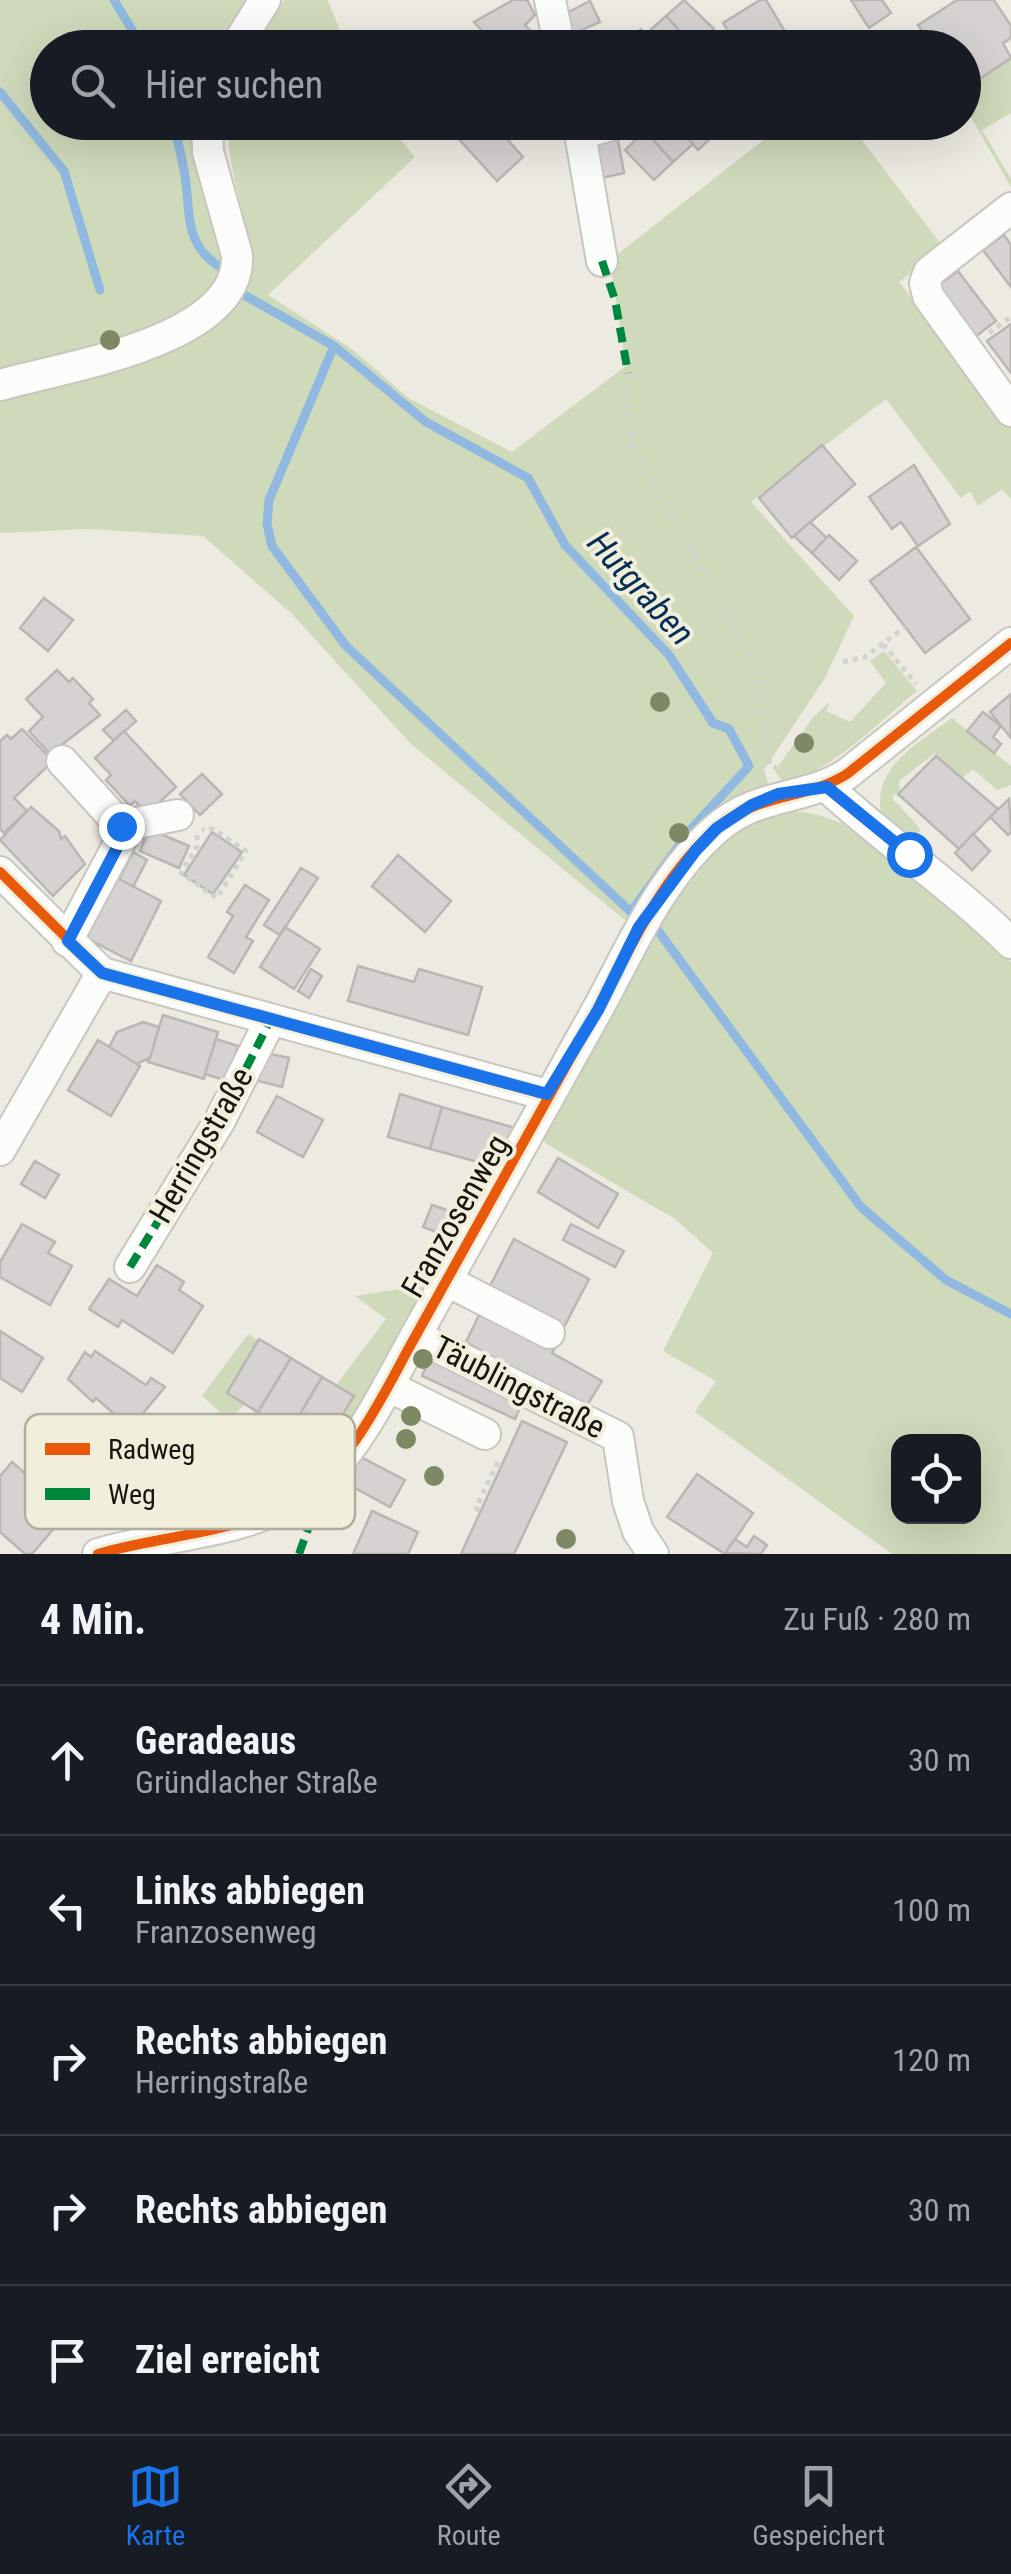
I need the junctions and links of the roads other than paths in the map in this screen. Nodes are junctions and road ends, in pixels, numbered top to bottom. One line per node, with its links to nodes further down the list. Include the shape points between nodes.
1 (265, 0): 3 (street)
2 (550, 0): 4 (street)
3 (246, 30)
4 (556, 30)
5 (208, 140): 9 (street, via 233,279 199,317 142,346)
6 (581, 140): 8 (street)
7 (1011, 208): 10 (street, via 929,272 925,283)
8 (602, 261)
9 (0, 386)
10 (1011, 411)
11 (1011, 643): 13 (street)
12 (62, 762): 15 (street)
13 (827, 787): 18 (street); 21 (street, Franzosenweg, via 778,794 738,812 696,850 646,916)
14 (187, 824): 15 (street)
15 (121, 826): 17 (street, via 121,840)
16 (0, 872): 17 (street)
17 (68, 941): 19 (street)
18 (1011, 943)
19 (102, 973): 20 (street); 22 (street)
20 (270, 1021): 21 (street); 23 (street, Herringstraße, via 219,1122)
21 (547, 1094): 24 (street, Franzosenweg)
22 (0, 1150)
23 (130, 1267)
24 (447, 1281): 25 (street); 26 (street, Franzosenweg)
25 (550, 1333)
26 (416, 1336): 27 (street, Franzosenweg); 32 (street, Täublingstraße, via 618,1437 628,1501)
27 (388, 1386): 28 (street, Franzosenweg); 29 (street)
28 (355, 1434)
29 (491, 1444)
30 (200, 1529): 31 (street, Franzosenweg)
31 (98, 1554)
32 (653, 1554)

